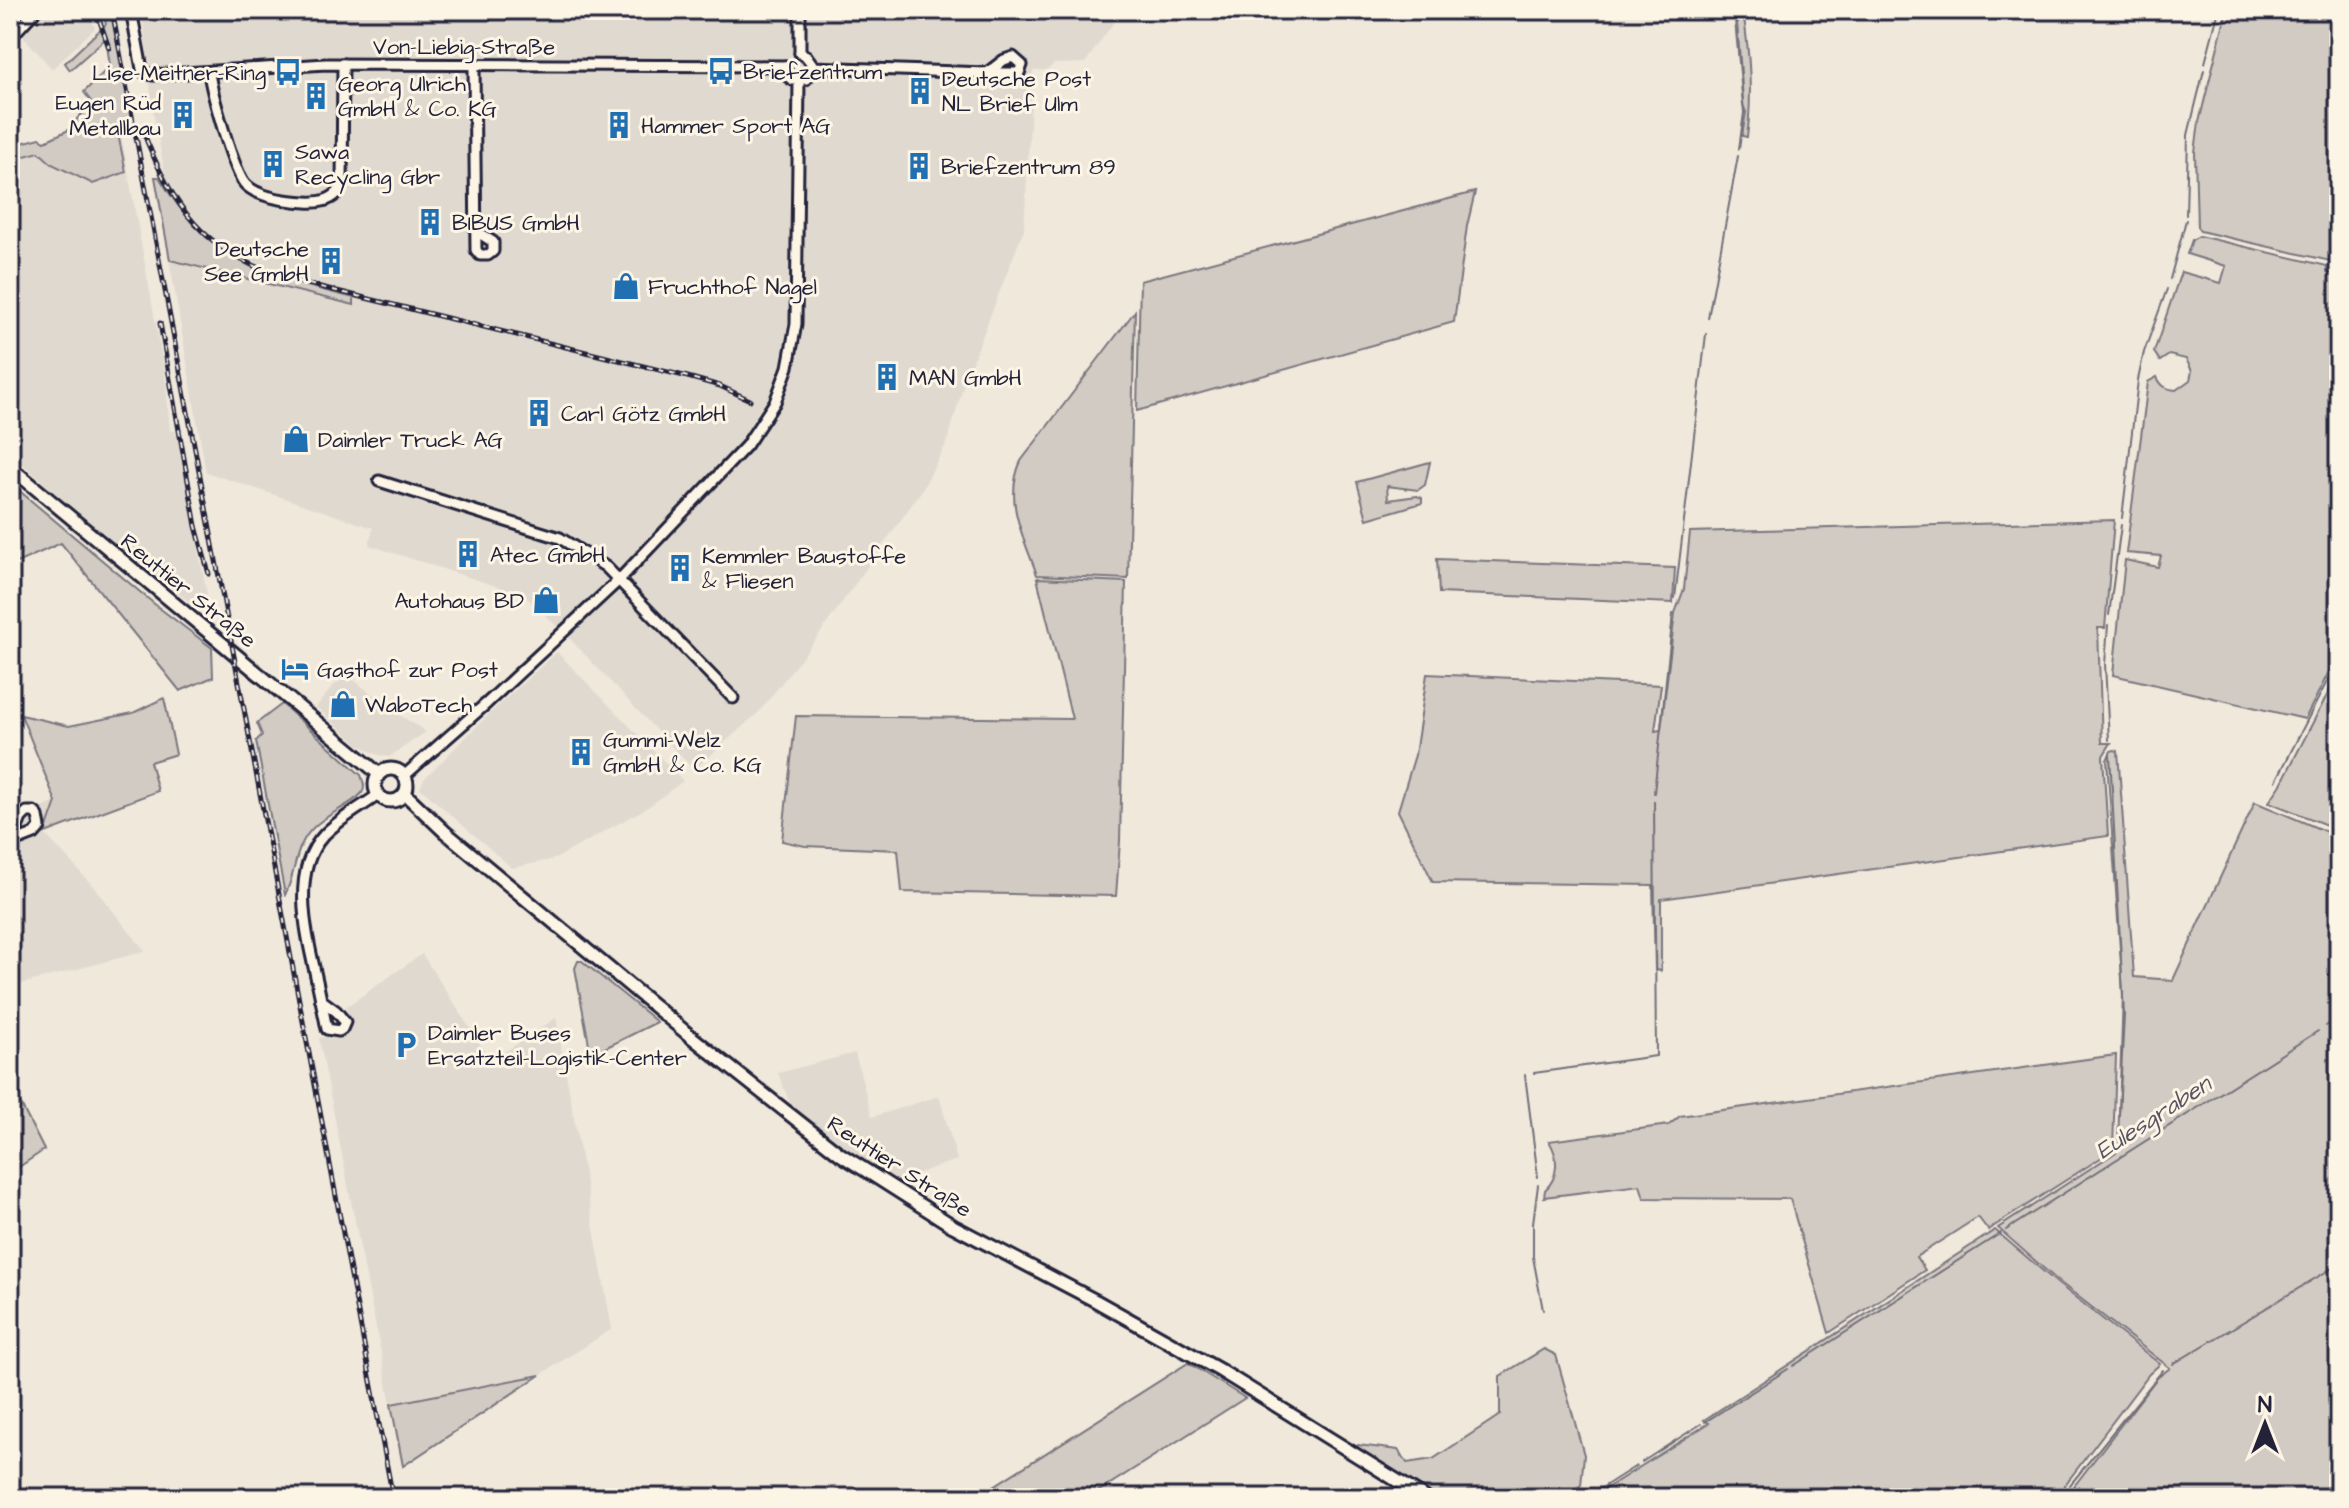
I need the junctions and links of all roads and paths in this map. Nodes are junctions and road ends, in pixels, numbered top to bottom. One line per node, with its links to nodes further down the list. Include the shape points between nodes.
1 (36, 10): 4 (street)
2 (131, 10): 10 (street, Von-Liebig-Straße, via 145,73)
3 (800, 10): 5 (street)
4 (11, 34)
5 (800, 53): 8 (street, via 788,58); 9 (street)
6 (343, 64): 7 (street, Von-Liebig-Straße); 10 (street, Von-Liebig-Straße); 10 (street, via 342,185 332,198 312,202 276,198 243,182)
7 (474, 66): 8 (street, Von-Liebig-Straße); 13 (street)
8 (785, 66): 12 (street, via 790,78)
9 (812, 67): 11 (street); 12 (street)
10 (209, 72)
11 (987, 73)
12 (799, 81): 16 (street, via 796,324 783,384 746,446)
13 (476, 231)
14 (10, 467): 18 (main road, Reuttier Straße)
15 (379, 481): 16 (street, via 560,538 606,567)
16 (618, 581): 17 (street); 19 (street)
17 (733, 698)
18 (379, 774): 19 (main road, via 390,769); 21 (main road)
19 (404, 776): 20 (main road)
20 (405, 794): 21 (main road, via 390,802); 23 (main road, Reuttier Straße, via 689,1035 840,1154 953,1226 1221,1371)
21 (378, 795): 22 (street, via 323,835 305,868 304,908)
22 (321, 1000)
23 (1425, 1498)

